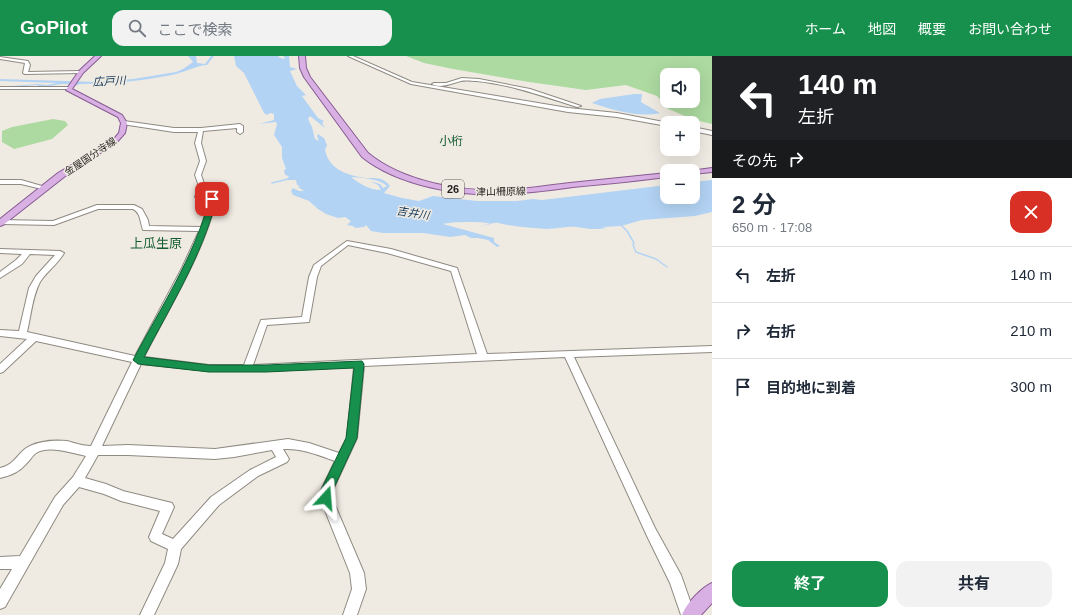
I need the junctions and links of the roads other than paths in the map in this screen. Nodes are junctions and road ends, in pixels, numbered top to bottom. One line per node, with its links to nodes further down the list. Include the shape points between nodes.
1 (98, 56): 5 (main road)
2 (302, 56): 20 (main road, 津山柵原線 / 26, via 307,77 361,151 382,168 411,179 469,191 506,192)
3 (352, 57): 6 (street, via 406,81)
4 (0, 58): 5 (street, via 27,62 25,73)
5 (81, 72): 7 (main road)
6 (426, 86): 9 (street, via 430,83 439,85 467,79); 10 (street)
7 (70, 87): 8 (street); 12 (main road, 金屋国分寺線, via 72,93 117,114)
8 (0, 88)
9 (530, 90): 10 (street); 11 (street)
10 (521, 102): 11 (street)
11 (609, 114): 13 (street)
12 (124, 123): 14 (street, via 174,130); 22 (main road, 金屋国分寺線, via 120,136 113,143 77,164)
13 (660, 123)
14 (201, 130): 16 (street, via 240,126); 24 (street, via 198,143 203,161 198,175 202,186 198,197 211,198 213,201)
15 (700, 130): 17 (street)
16 (240, 132)
17 (712, 133)
18 (712, 170): 19 (main road)
19 (700, 171)
20 (660, 176)
21 (0, 182): 22 (street, via 21,182)
22 (46, 188): 23 (main road, 金屋国分寺線)
23 (1, 222): 24 (street, via 54,223 97,207 129,207 140,210 146,228)
24 (204, 229): 34 (street)
25 (0, 251): 26 (street)
26 (28, 252): 27 (street); 29 (street, via 60,253 34,286)
27 (0, 276)
28 (0, 333): 29 (street)
29 (22, 335): 30 (street)
30 (33, 338): 34 (street); 37 (street)
31 (712, 349): 32 (street)
32 (568, 354): 33 (street); 50 (street, via 676,580)
33 (484, 357): 35 (street); 36 (street, via 454,270 347,242 318,266 313,277 306,320 264,322)
34 (138, 360): 36 (street, via 209,368); 39 (street)
35 (359, 364): 36 (street); 40 (street, via 352,438)
36 (248, 368)
37 (0, 370)
38 (275, 445): 39 (street, via 227,454); 40 (street, via 299,445); 43 (street, via 283,459 254,473 215,501)
39 (95, 450): 41 (street, via 85,451 62,446 40,447 32,450 13,469); 42 (street)
40 (342, 458): 49 (street, via 326,492 326,498 357,572 359,589)
41 (0, 473)
42 (77, 481): 43 (street, via 121,496 168,506 155,537); 44 (street, via 59,501)
43 (175, 546): 48 (street, via 171,564)
44 (24, 562): 45 (street); 47 (street)
45 (0, 563)
46 (712, 591): 50 (main road)
47 (0, 602)
48 (147, 615)
49 (350, 615)
50 (689, 615)

